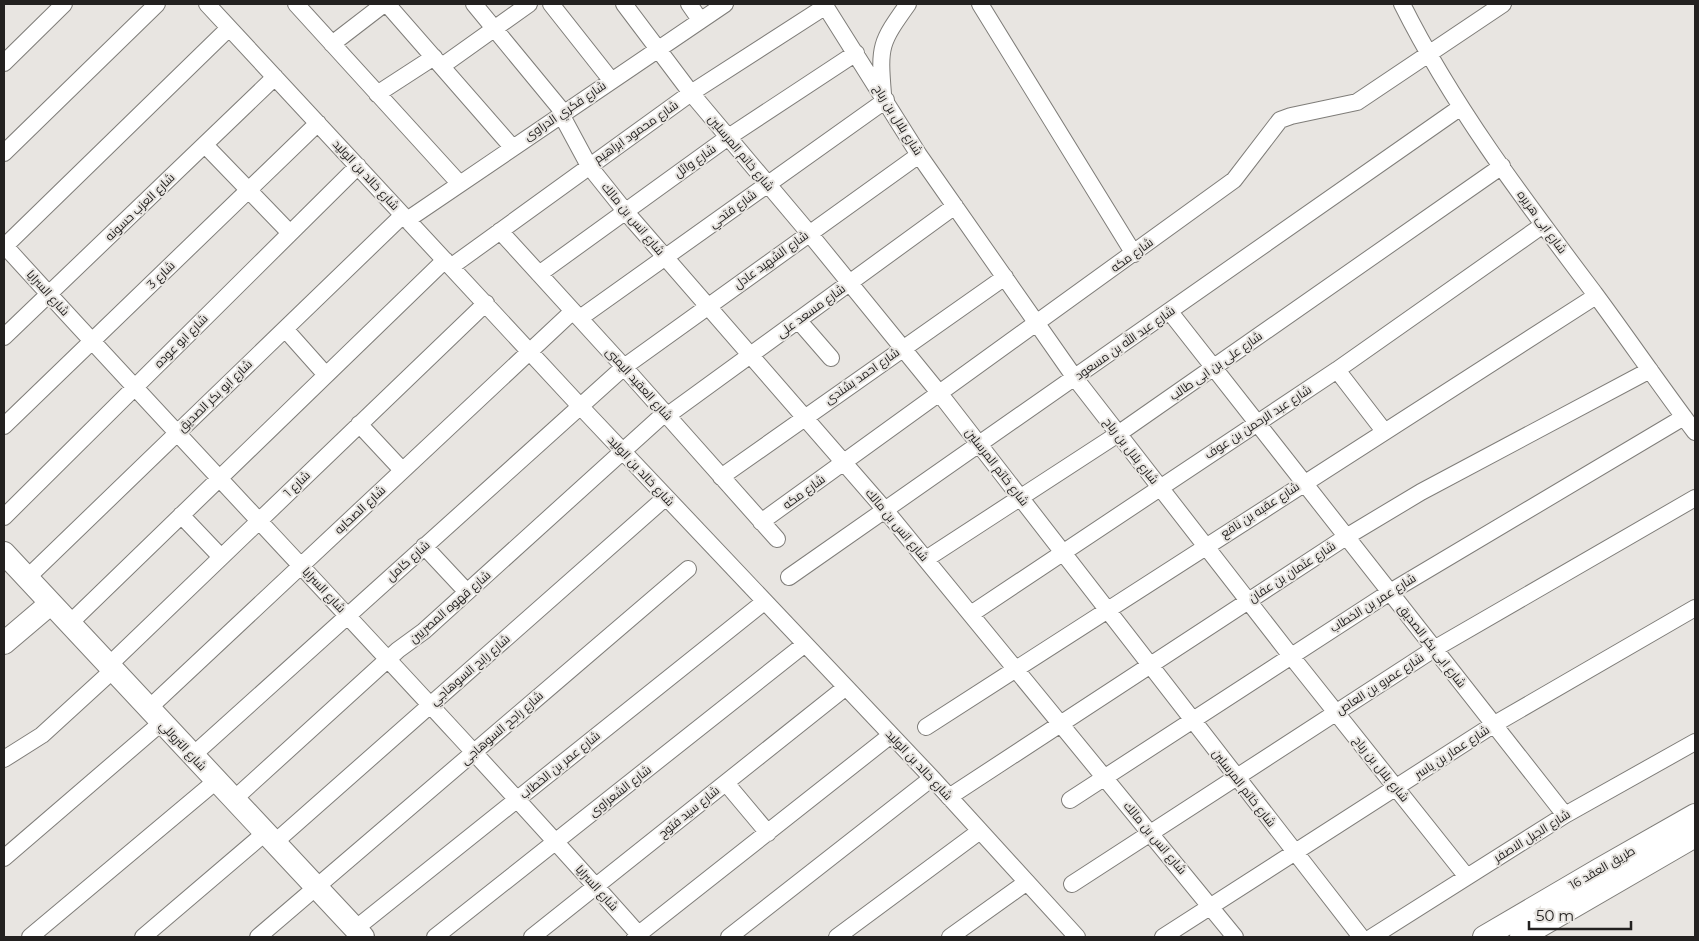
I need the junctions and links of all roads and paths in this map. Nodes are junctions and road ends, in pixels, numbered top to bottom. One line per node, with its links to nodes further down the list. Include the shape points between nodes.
1 (64, 4): 25 (street)
2 (157, 4): 37 (street)
3 (207, 4): 18 (street, شارع خالد بن الوليد)
4 (296, 4): 20 (street)
5 (385, 4): 20 (street); 24 (street)
6 (474, 4): 19 (street, شارع انس بن مالك)
7 (529, 4): 19 (street)
8 (551, 4): 27 (street)
9 (624, 4): 21 (street, شارع خاتم المرسلين)
10 (689, 4): 17 (street)
11 (725, 4): 17 (street, شارع فكري الدراوى)
12 (908, 4): 30 (street, via 882,44 880,58)
13 (980, 4): 53 (street)
14 (1402, 4): 23 (street, شارع ابى هريره)
15 (1503, 4): 23 (street, شارع مكه)
16 (825, 5): 22 (street, شارع بلال بن رباح); 28 (street, شارع محمود ابراهيم)
17 (700, 20): 21 (street, شارع فكري الدراوى)
18 (229, 28): 26 (street, شارع خالد بن الوليد); 52 (street)
19 (495, 28): 24 (street); 32 (street, شارع انس بن مالك)
20 (332, 44): 29 (street)
21 (658, 49): 27 (street, شارع فكري الدراوى); 28 (street, شارع خاتم المرسلين)
22 (856, 53): 30 (street, شارع بلال بن رباح); 34 (street, شارع وائل)
23 (1427, 54): 31 (street, شارع ابى هريره); 53 (street, شارع مكه, via 1357,102 1280,120 1234,180)
24 (438, 62): 29 (street); 36 (street)
25 (4, 63)
26 (275, 77): 33 (street, شارع خالد بن الوليد); 35 (street, شارع العزب حسونه)
27 (611, 80): 32 (street, شارع فكري الدراوى)
28 (691, 93): 34 (street, شارع خاتم المرسلين); 40 (street, شارع محمود ابراهيم)
29 (378, 94): 42 (street)
30 (884, 98): 38 (street, شارع بلال بن رباح); 43 (street, شارع فتحي)
31 (1461, 107): 41 (street, شارع ابى هريره); 63 (street, شارع عبد الله بن مسعود)
32 (562, 113): 36 (street, شارع فكري الدراوى); 40 (street, شارع انس بن مالك)
33 (318, 123): 39 (street, شارع خالد بن الوليد); 44 (street, شارع 3)
34 (727, 138): 43 (street, شارع خاتم المرسلين); 46 (street, شارع وائل)
35 (206, 145): 44 (street); 59 (street, شارع العزب حسونه)
36 (512, 147): 42 (street, شارع فكري الدراوى)
37 (4, 153)
38 (918, 154): 45 (street, شارع بلال بن رباح); 51 (street, شارع الشهيد عادل)
39 (358, 166): 47 (street, شارع خالد بن الوليد); 50 (street, شارع ابو عوده)
40 (589, 166): 46 (street, شارع انس بن مالك); 49 (street, شارع محمود ابراهيم)
41 (1502, 166): 48 (street, شارع ابى هريره); 75 (street, شارع على بن ابى طالب)
42 (459, 183): 47 (street, شارع فكري الدراوى)
43 (768, 185): 51 (street, شارع خاتم المرسلين); 54 (street, شارع فتحي)
44 (248, 190): 50 (street); 69 (street, شارع 3)
45 (955, 206): 57 (street, شارع بلال بن رباح); 58 (street, شارع مسعد على)
46 (625, 210): 54 (street, شارع انس بن مالك); 56 (street, شارع وائل)
47 (405, 217): 55 (street, شارع خالد بن الوليد); 67 (street, شارع ابو بكر الصديق)
48 (1542, 225): 60 (street, شارع ابى هريره); 76 (street, شارع عبد الرحمن بن عوف)
49 (500, 231): 55 (street, شارع محمود ابراهيم); 56 (street, شارع العقيد اليمنى)
50 (290, 233): 80 (street, شارع ابو عوده)
51 (809, 233): 58 (street, شارع خاتم المرسلين); 62 (street, شارع الشهيد عادل)
52 (4, 246): 59 (street, شارع السرايا)
53 (1134, 254): 66 (street, شارع مكه)
54 (666, 258): 62 (street, شارع انس بن مالك); 64 (street, شارع فتحي)
55 (448, 263): 61 (street, شارع خالد بن الوليد); 78 (street, شارع محمود ابراهيم)
56 (539, 274): 64 (street, شارع العقيد اليمنى)
57 (1004, 276): 66 (street, شارع بلال بن رباح); 70 (street, شارع احمد بشندى)
58 (850, 283): 65 (street, شارع مسعد على); 70 (street, شارع خاتم المرسلين)
59 (48, 294): 68 (street, شارع العزب حسونه); 69 (street, شارع السرايا)
60 (1596, 296): 77 (street, شارع ابى هريره); 89 (street, شارع عقبه بن نافع)
61 (486, 303): 71 (street, شارع خالد بن الوليد); 87 (street, شارع 1)
62 (708, 306): 72 (street, شارع انس بن مالك); 74 (street, شارع الشهيد عادل)
63 (1170, 312): 75 (street, شارع ابى بكر الصديق); 79 (street, شارع عبد الله بن مسعود)
64 (576, 314): 71 (street, شارع الصحابه); 74 (street, شارع العقيد اليمنى)
65 (798, 320): 72 (street, شارع مسعد على); 73 (street)
66 (1036, 324): 79 (street, شارع بلال بن رباح); 81 (street, شارع مكه)
67 (284, 329): 78 (street); 91 (street, شارع ابو بكر الصديق)
68 (4, 337)
69 (92, 341): 80 (street, شارع السرايا); 88 (street, شارع 3)
70 (902, 347): 81 (street, شارع خاتم المرسلين); 84 (street, شارع احمد بشندى)
71 (530, 351): 82 (street, شارع خالد بن الوليد); 96 (street, شارع الصحابه)
72 (751, 355): 83 (street, شارع مسعد على); 84 (street, شارع انس بن مالك)
73 (831, 358)
74 (624, 367): 82 (street, شارع كامل); 83 (street, شارع العقيد اليمنى)
75 (1214, 368): 86 (street, شارع ابى بكر الصديق); 92 (street, شارع على بن ابى طالب)
76 (1337, 370): 86 (street, شارع عبد الرحمن بن عوف); 89 (street)
77 (1650, 370): 85 (street, شارع ابى هريره); 109 (street, شارع عثمان بن عفان, via 1421,492)
78 (326, 375): 98 (street, شارع محمود ابراهيم)
79 (1075, 378): 92 (street, شارع بلال بن رباح); 93 (street, شارع عبد الله بن مسعود)
80 (134, 388): 91 (street, شارع السرايا); 106 (street, شارع ابو عوده)
81 (940, 394): 93 (street, شارع خاتم المرسلين); 95 (street, شارع مكه)
82 (579, 405): 94 (street, شارع خالد بن الوليد); 111 (street, شارع كامل)
83 (666, 414): 94 (street, شارع قهوه المصريين); 97 (street, شارع العقيد اليمنى)
84 (806, 416): 95 (street, شارع انس بن مالك); 97 (street, شارع احمد بشندى)
85 (1684, 417): 90 (street, شارع ابى هريره); 122 (street, شارع عمر بن الخطاب)
86 (1258, 423): 99 (street, شارع ابى بكر الصديق); 100 (street, شارع عبد الرحمن بن عوف)
87 (359, 424): 96 (street); 107 (street, شارع 1)
88 (4, 426)
89 (1384, 431): 99 (street, شارع عقبه بن نافع)
90 (1695, 432)
91 (176, 434): 98 (street, شارع السرايا); 120 (street, شارع ابو بكر الصديق)
92 (1118, 434): 100 (street, شارع بلال بن رباح); 102 (street, شارع على بن ابى طالب)
93 (979, 444): 102 (street, شارع خاتم المرسلين); 104 (street, شارع عبد الله بن مسعود)
94 (623, 451): 101 (street, شارع خالد بن الوليد); 121 (street, شارع قهوه المصريين)
95 (845, 462): 104 (street, شارع انس بن مالك); 108 (street, شارع مكه)
96 (402, 470): 117 (street, شارع الصحابه)
97 (721, 477): 108 (street, شارع العقيد اليمنى)
98 (219, 479): 105 (street, شارع محمود ابراهيم); 107 (street, شارع السرايا)
99 (1304, 482): 109 (street, شارع ابى بكر الصديق); 112 (street, شارع عقبه بن نافع)
100 (1160, 487): 112 (street, شارع بلال بن رباح); 113 (street, شارع عبد الرحمن بن عوف)
101 (666, 497): 124 (street, شارع خالد بن الوليد); 140 (street, شارع رابح السوهاجي)
102 (1021, 498): 113 (street, شارع خاتم المرسلين); 116 (street, شارع على بن ابى طالب)
103 (1695, 498): 133 (street, شارع عمرو بن العاص)
104 (886, 511): 116 (street, شارع انس بن مالك); 119 (street, شارع عبد الله بن مسعود)
105 (182, 516): 115 (street); 130 (street, شارع محمود ابراهيم)
106 (4, 517)
107 (259, 521): 115 (street, شارع 1); 117 (street, شارع السرايا)
108 (762, 522): 110 (street, شارع العقيد اليمنى)
109 (1346, 537): 122 (street, شارع ابى بكر الصديق); 123 (street, شارع عثمان بن عفان)
110 (777, 540)
111 (424, 546): 121 (street); 129 (street, شارع كامل)
112 (1205, 546): 123 (street, شارع بلال بن رباح); 127 (street, شارع عقبه بن نافع)
113 (1062, 552): 127 (street, شارع خاتم المرسلين); 128 (street, شارع عبد الرحمن بن عوف)
114 (4, 553): 120 (street, شارع التروللي)
115 (221, 557): 137 (street, شارع 1)
116 (926, 559): 128 (street, شارع انس بن مالك)
117 (301, 566): 129 (street, شارع السرايا); 142 (street, شارع الصحابه)
118 (688, 569): 149 (street, شارع راجح السوهاجى)
119 (789, 577)
120 (27, 578): 125 (street, شارع التروللي)
121 (467, 592): 135 (street, شارع قهوه المصريين)
122 (1390, 592): 133 (street, شارع ابى بكر الصديق); 134 (street, شارع عمر بن الخطاب)
123 (1248, 601): 134 (street, شارع بلال بن رباح); 136 (street, شارع عثمان بن عفان)
124 (764, 602): 132 (street, شارع خالد بن الوليد); 159 (street, شارع عمر بن الخطاب)
125 (50, 604): 130 (street, شارع التروللي); 131 (street)
126 (1695, 608): 145 (street, شارع عمار بن ياسر)
127 (1108, 610): 136 (street, شارع خاتم المرسلين); 138 (street, شارع عقبه بن نافع)
128 (971, 614): 138 (street, شارع انس بن مالك)
129 (348, 615): 135 (street, شارع السرايا); 150 (street, شارع كامل)
130 (69, 624): 137 (street, شارع التروللي)
131 (4, 643)
132 (805, 644): 139 (street, شارع خالد بن الوليد); 169 (street, شارع الشعراوى)
133 (1434, 649): 141 (street, شارع عمرو بن العاص); 145 (street, شارع ابى بكر الصديق)
134 (1291, 656): 141 (street, شارع بلال بن رباح); 143 (street, شارع عمر بن الخطاب)
135 (389, 659): 140 (street, شارع السرايا); 160 (street, شارع قهوه المصريين)
136 (1150, 665): 143 (street, شارع خاتم المرسلين); 144 (street, شارع عثمان بن عفان)
137 (110, 669): 142 (street, شارع التروللي); 151 (street, شارع 1, via 42,735)
138 (1016, 669): 144 (street, شارع انس بن مالك); 146 (street, شارع عقبه بن نافع)
139 (846, 687): 147 (street, شارع خالد بن الوليد); 156 (street, شارع سيد فتوح)
140 (430, 705): 149 (street, شارع السرايا); 168 (street, شارع رابح السوهاجي)
141 (1336, 713): 154 (street, شارع عمرو بن العاص); 157 (street, شارع بلال بن رباح)
142 (154, 716): 150 (street, شارع التروللي); 171 (street, شارع الصحابه)
143 (1192, 721): 152 (street, شارع عمر بن الخطاب); 154 (street, شارع خاتم المرسلين)
144 (1061, 723): 152 (street, شارع انس بن مالك); 158 (street, شارع عثمان بن عفان)
145 (1494, 725): 157 (street, شارع عمار بن ياسر); 162 (street, شارع ابى بكر الصديق)
146 (926, 727)
147 (892, 735): 153 (street, شارع خالد بن الوليد); 165 (street)
148 (1695, 742): 162 (street, شارع الجبل الاصفر)
149 (474, 752): 159 (street, شارع السرايا); 175 (street, شارع راجح السوهاجى)
150 (192, 756): 155 (street, شارع التروللي)
151 (4, 759)
152 (1105, 777): 161 (street, شارع عمر بن الخطاب); 166 (street, شارع انس بن مالك)
153 (932, 778): 158 (street, شارع خالد بن الوليد); 186 (street)
154 (1236, 778): 166 (street, شارع عمرو بن العاص); 170 (street, شارع خاتم المرسلين)
155 (216, 781): 160 (street, شارع التروللي); 181 (street)
156 (726, 783): 165 (street); 176 (street, شارع سيد فتوح)
157 (1396, 788): 170 (street, شارع عمار بن ياسر); 172 (street, شارع بلال بن رباح)
158 (949, 797): 164 (street, شارع خالد بن الوليد)
159 (518, 799): 169 (street, شارع السرايا); 178 (street, شارع عمر بن الخطاب)
160 (233, 800): 168 (street, شارع التروللي)
161 (1070, 800)
162 (1565, 815): 172 (street, شارع الجبل الاصفر)
163 (1695, 816): 193 (street, طريق العقد 16)
164 (980, 831): 173 (street, شارع خالد بن الوليد); 187 (street)
165 (768, 833): 179 (street)
166 (1151, 833): 174 (street, شارع عمرو بن العاص); 177 (street, شارع انس بن مالك)
167 (1695, 836): 194 (street, طريق العقد 16)
168 (270, 838): 175 (street, شارع التروللي); 182 (street, شارع رابح السوهاجي)
169 (556, 842): 176 (street, شارع السرايا); 184 (street, شارع الشعراوى)
170 (1294, 853): 177 (street, شارع عمار بن ياسر); 191 (street, شارع خاتم المرسلين)
171 (4, 858)
172 (1467, 877): 192 (street, شارع الجبل الاصفر)
173 (1027, 882): 180 (street, شارع خالد بن الوليد); 188 (street)
174 (1072, 884)
175 (316, 887): 178 (street, شارع التروللي); 183 (street, شارع راجح السوهاجى)
176 (596, 887): 179 (street, شارع السرايا); 185 (street, شارع سيد فتوح)
177 (1211, 906): 189 (street, شارع عمار بن ياسر); 190 (street, شارع انس بن مالك)
178 (359, 933)
179 (638, 936)
180 (1074, 936)
181 (30, 937)
182 (143, 937)
183 (258, 937)
184 (435, 937)
185 (532, 937)
186 (729, 937)
187 (837, 937)
188 (950, 937)
189 (1163, 937)
190 (1234, 937)
191 (1361, 937)
192 (1372, 937)
193 (1484, 937)
194 (1521, 937)

